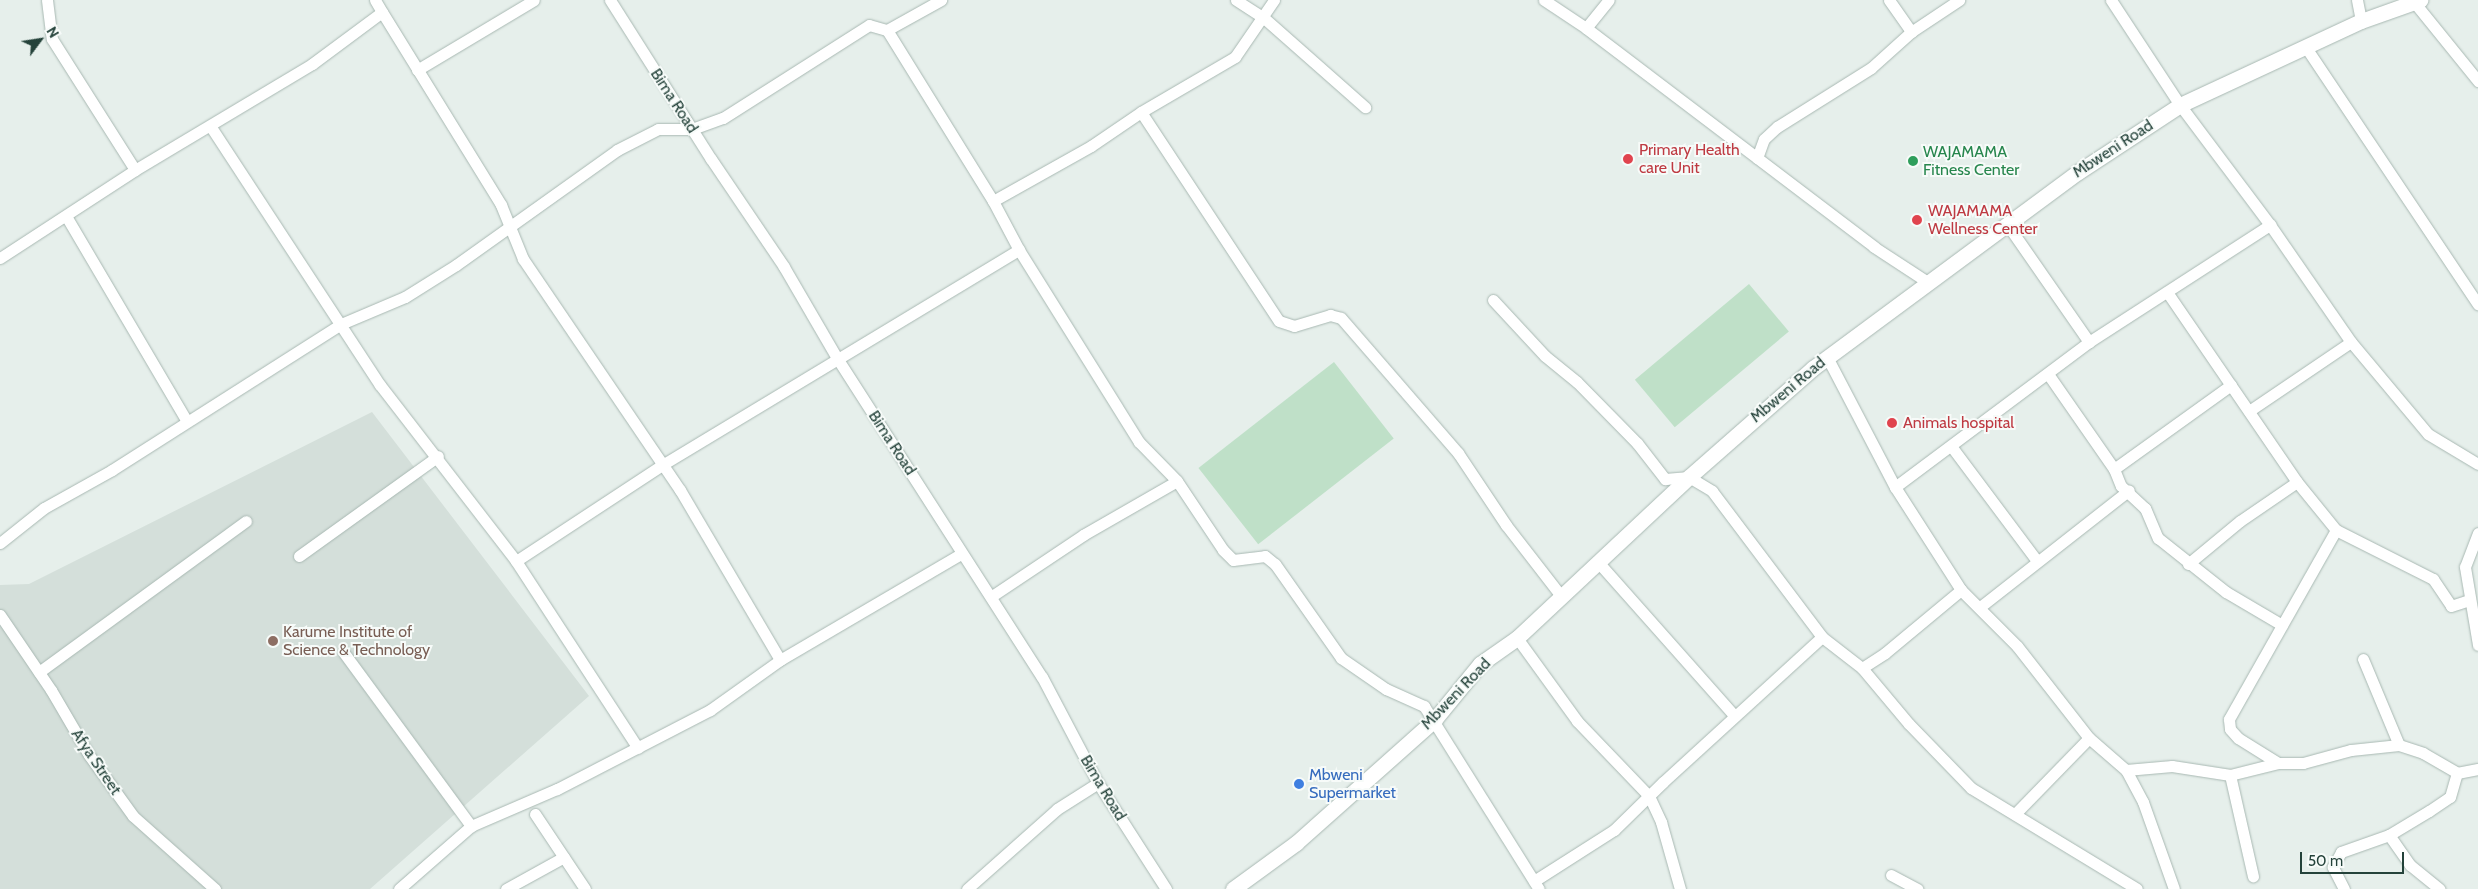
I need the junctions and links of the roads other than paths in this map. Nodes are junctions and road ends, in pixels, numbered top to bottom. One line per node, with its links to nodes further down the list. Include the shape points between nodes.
1 (47, 0): 30 (street, via 52,39 100,120)
2 (375, 0): 15 (street)
3 (534, 0): 22 (street)
4 (610, 0): 28 (street, Bima Road)
5 (942, 0): 19 (street)
6 (1236, 0): 16 (street)
7 (1274, 0): 16 (street)
8 (1544, 0): 18 (street)
9 (1610, 0): 18 (street)
10 (1888, 0): 20 (street)
11 (1959, 0): 20 (street)
12 (2111, 0): 24 (street)
13 (2357, 0): 17 (street)
14 (2417, 1): 17 (street, Mbweni Road); 23 (street)
15 (382, 12): 22 (street); 27 (street, via 312,64)
16 (1264, 18): 25 (street); 26 (street, via 1224,66 1184,84)
17 (2362, 21): 21 (street, Mbweni Road)
18 (1586, 28): 29 (street)
19 (887, 30): 28 (street, via 869,24 723,118); 31 (street)
20 (1911, 32): 29 (street, via 1871,68 1777,127 1764,139)
21 (2305, 46): 24 (street, Mbweni Road); 41 (street)
22 (417, 70): 35 (street, via 489,184)
23 (2478, 81)
24 (2180, 105): 33 (street, Mbweni Road, via 2078,172); 34 (street)
25 (1365, 107)
26 (1142, 112): 31 (street, via 1090,146); 73 (street, via 1279,321 1294,326 1330,315 1340,318 1458,453 1506,525)
27 (211, 127): 30 (street); 42 (street)
28 (692, 129): 35 (street, via 658,129 616,150); 45 (street, Bima Road, via 784,267)
29 (1757, 158): 38 (street, via 1874,247)
30 (135, 170): 32 (street)
31 (993, 201): 36 (street)
32 (66, 216): 37 (street); 50 (street)
33 (2007, 224): 38 (street, Mbweni Road); 43 (street)
34 (2270, 226): 39 (street); 44 (street)
35 (511, 228): 42 (street, via 404,297); 54 (street, via 523,259 589,352)
36 (1019, 250): 45 (street); 57 (street, via 1139,442)
37 (0, 258)
38 (1929, 283): 46 (street, Mbweni Road)
39 (2167, 292): 43 (street); 48 (street)
40 (1494, 300): 56 (street, via 1545,356 1577,382 1637,444 1665,479)
41 (2478, 304)
42 (341, 324): 50 (street); 52 (street, via 380,385)
43 (2089, 342): 47 (street)
44 (2351, 342): 49 (street); 53 (street, via 2428,434)
45 (838, 358): 54 (street); 65 (street, Bima Road)
46 (1827, 358): 56 (street, Mbweni Road, via 1770,403); 59 (street)
47 (2048, 374): 51 (street); 55 (street)
48 (2231, 385): 49 (street); 55 (street)
49 (2249, 411): 58 (street)
50 (186, 420): 64 (street, via 112,470 44,508)
51 (1950, 446): 59 (street); 68 (street)
52 (438, 456): 66 (street); 67 (street)
53 (2478, 464)
54 (662, 465): 67 (street); 83 (street, via 720,554)
55 (2114, 469): 60 (street, via 2122,486)
56 (1689, 477): 69 (street, Mbweni Road); 78 (street, via 1712,491)
57 (1177, 481): 72 (street, via 1083,535); 87 (street, via 1233,560 1265,556 1275,564 1341,658 1386,689 1424,706)
58 (2297, 482): 62 (street); 70 (street, via 2240,521)
59 (1894, 487): 71 (street)
60 (2129, 490): 68 (street); 70 (street, via 2145,508 2158,538)
61 (246, 521): 85 (street)
62 (2336, 530): 74 (street, via 2433,579 2451,606); 77 (street)
63 (2478, 533): 74 (street, via 2465,567)
64 (0, 542)
65 (961, 554): 72 (street, Bima Road); 83 (street)
66 (298, 556)
67 (516, 561): 90 (street)
68 (2036, 561): 75 (street, via 2005,590)
69 (1598, 562): 73 (street, Mbweni Road); 86 (street)
70 (2188, 564): 77 (street, via 2226,592)
71 (1961, 590): 75 (street); 84 (street)
72 (992, 596): 96 (street, Bima Road, via 1042,677)
73 (1561, 596): 79 (street, Mbweni Road)
74 (2470, 600): 80 (street)
75 (1980, 607): 88 (street, via 2017,646)
76 (0, 615): 85 (street, Afya Street)
77 (2282, 625): 91 (street, via 2229,719 2230,729 2238,738 2268,753)
78 (1822, 637): 84 (street); 86 (street)
79 (1517, 638): 87 (street, Mbweni Road, via 1480,664); 97 (street, via 1577,721)
80 (2478, 645)
81 (344, 653): 100 (street)
82 (2363, 659): 89 (street)
83 (780, 660): 90 (street, via 710,710)
84 (1862, 668): 99 (street, via 1909,724 1971,788)
85 (39, 672): 106 (street, Afya Street, via 89,755 133,816)
86 (1734, 715): 97 (street)
87 (1435, 719): 105 (street); 112 (street, Mbweni Road, via 1296,843)
88 (2089, 738): 93 (street); 99 (street)
89 (2399, 745): 91 (street, via 2351,750 2303,763); 94 (street, via 2423,753)
90 (638, 748): 100 (street, via 557,789)
91 (2278, 763): 95 (street)
92 (2478, 769): 94 (street)
93 (2126, 770): 95 (street, via 2172,766); 116 (street, via 2144,802)
94 (2457, 773): 101 (street, via 2450,797)
95 (2230, 775): 104 (street)
96 (1098, 783): 110 (street, via 1057,809); 111 (street, Bima Road)
97 (1649, 796): 105 (street, via 1614,830); 113 (street, via 1661,822)
98 (535, 814): 102 (street)
99 (2015, 814): 115 (street)
100 (471, 826): 107 (street)
101 (2389, 835): 117 (street, via 2341,852 2333,867); 118 (street, via 2410,866)
102 (564, 857): 108 (street); 109 (street)
103 (1891, 875): 114 (street)
104 (2253, 876)
105 (1536, 885)
106 (216, 889)
107 (399, 889)
108 (506, 889)
109 (585, 889)
110 (967, 889)
111 (1166, 889)
112 (1233, 889)
113 (1680, 889)
114 (1917, 889)
115 (2137, 889)
116 (2174, 889)
117 (2344, 889)
118 (2440, 889)

